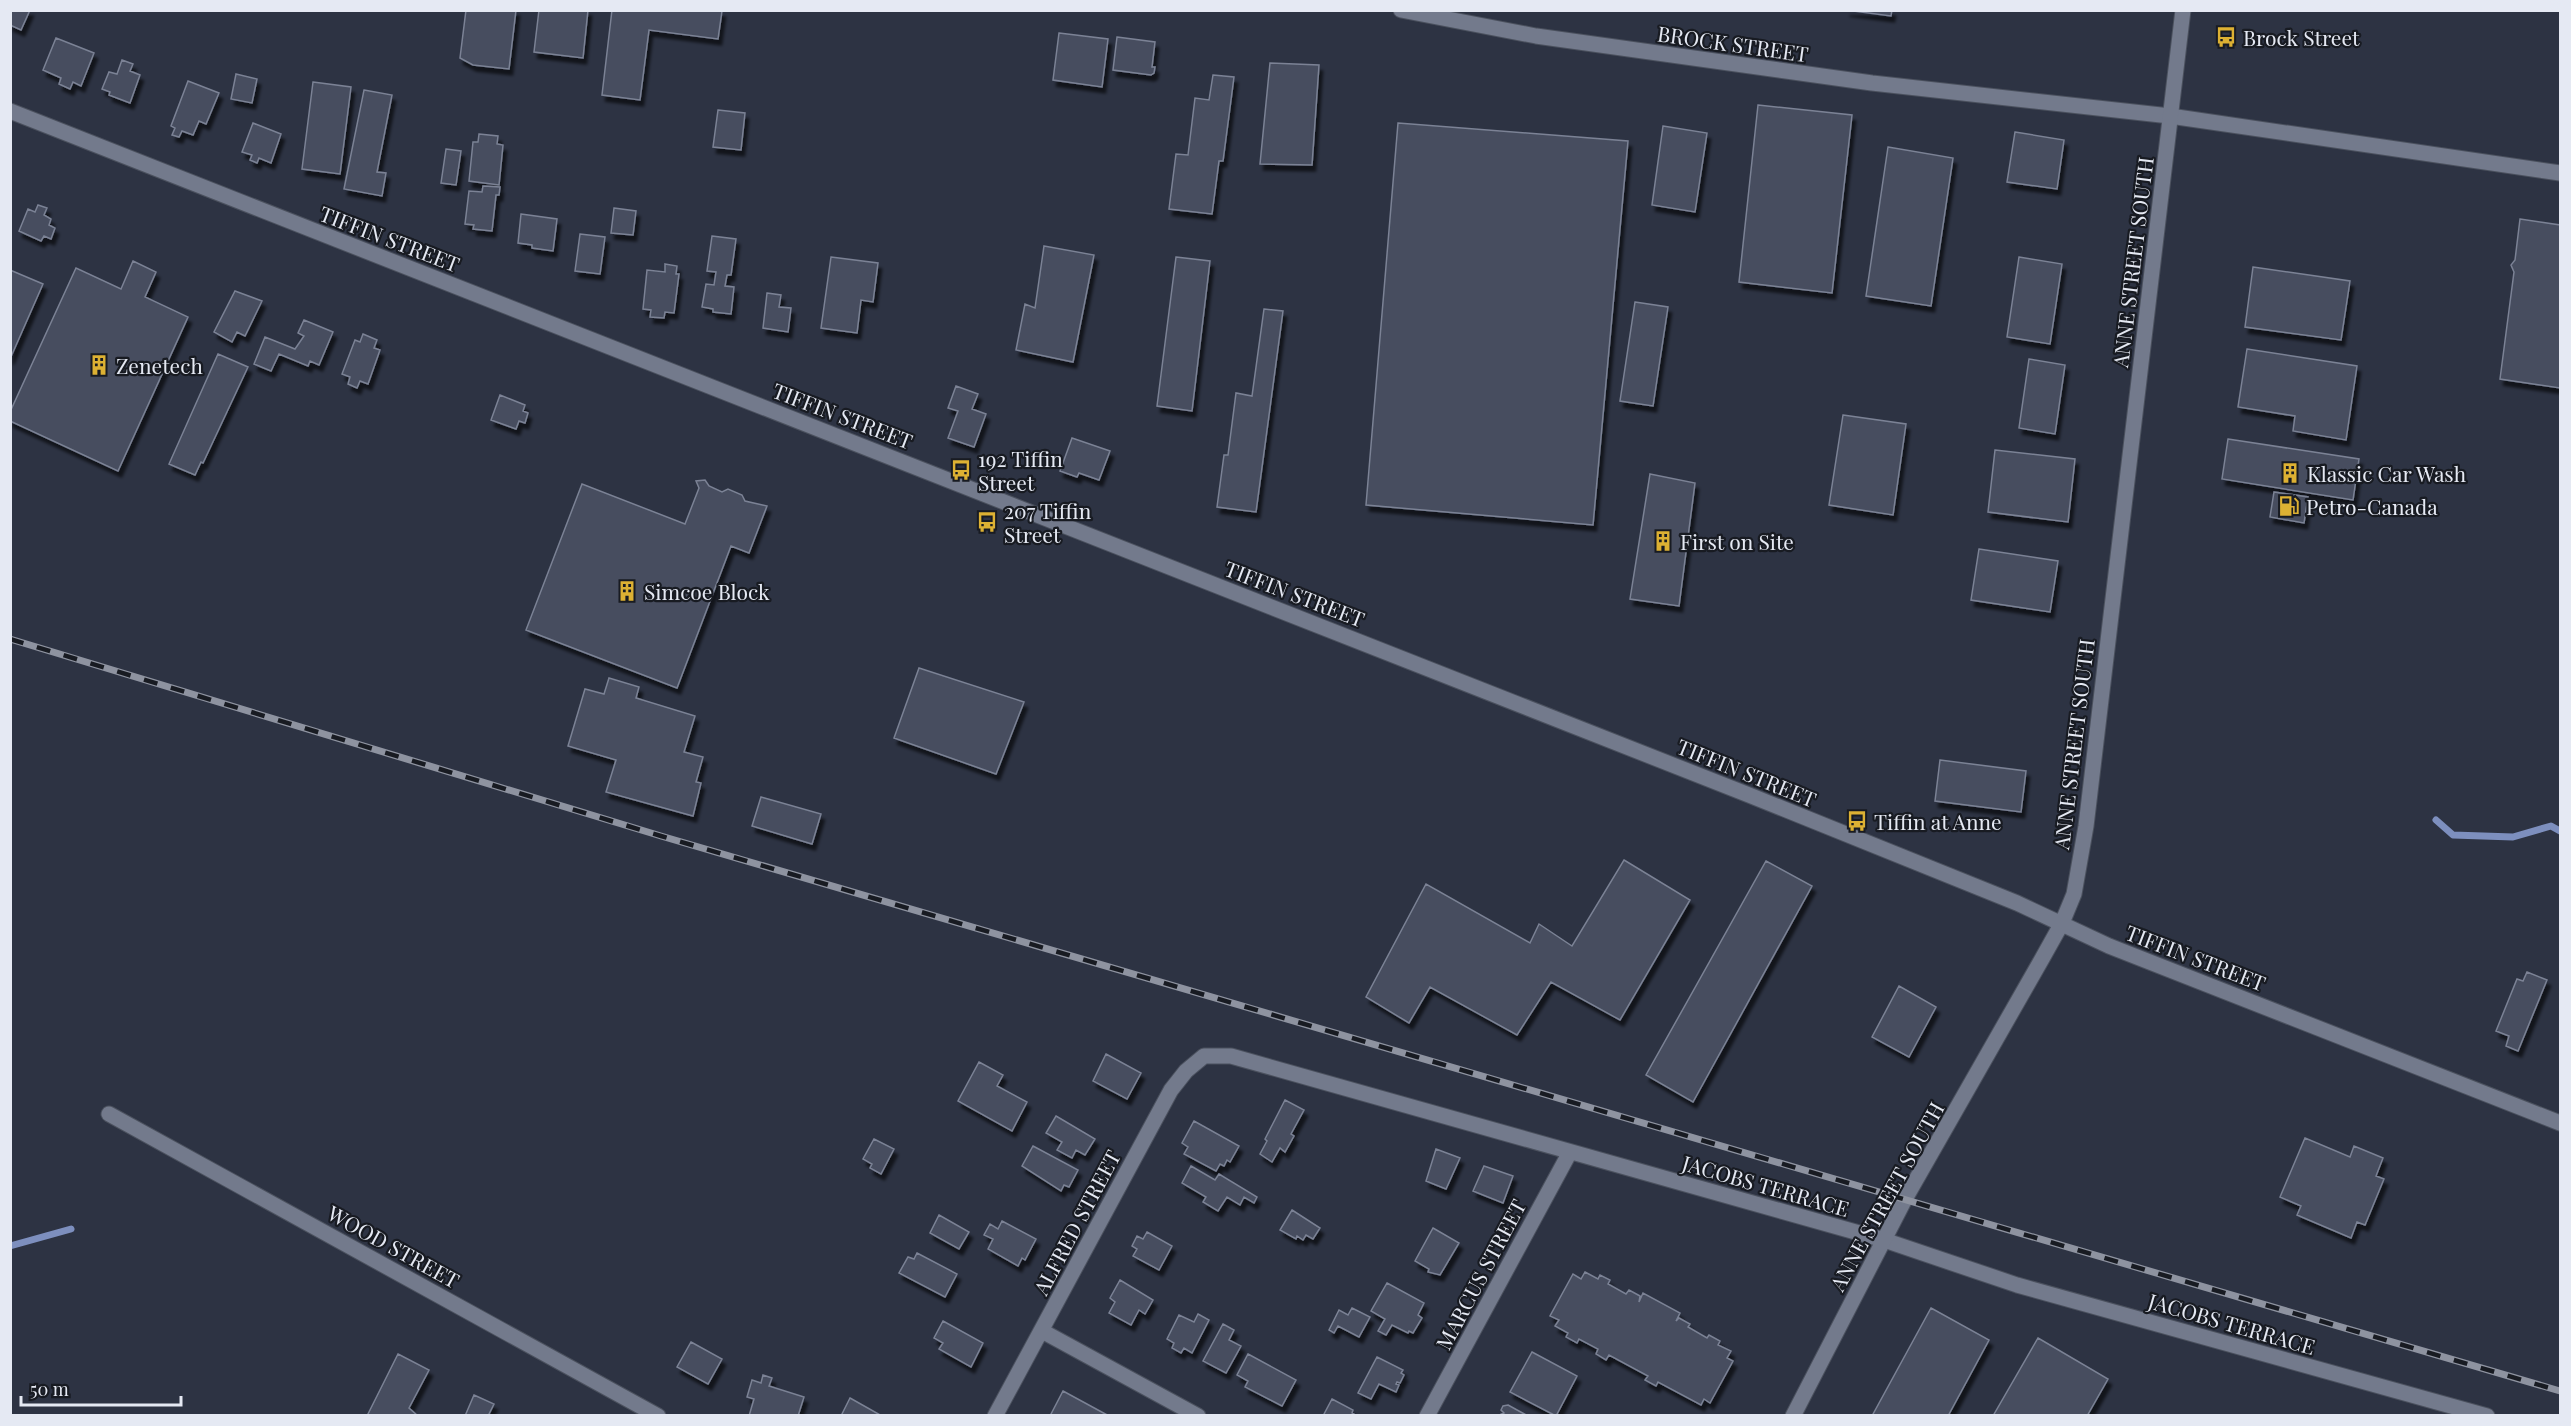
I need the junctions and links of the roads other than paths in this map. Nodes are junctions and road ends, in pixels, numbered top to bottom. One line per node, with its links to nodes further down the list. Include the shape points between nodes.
1 (1401, 10): 4 (street, BROCK STREET, via 1536,36 1860,82)
2 (2183, 10): 4 (street, ANNE STREET SOUTH)
3 (10, 111): 6 (street, TIFFIN STREET, via 1738,790)
4 (2170, 116): 5 (street, BROCK STREET); 6 (street, ANNE STREET SOUTH, via 2086,826 2074,894)
5 (2560, 173)
6 (2062, 923): 9 (street, TIFFIN STREET, via 2109,946); 11 (street, ANNE STREET SOUTH)
7 (1204, 1056): 10 (street, JACOBS TERRACE, via 1258,1062); 12 (street, ALFRED STREET, via 1171,1090)
8 (109, 1114): 13 (street, WOOD STREET)
9 (2560, 1123)
10 (1570, 1152): 11 (street, JACOBS TERRACE); 16 (street, MARCUS STREET)
11 (1884, 1240): 17 (street, ANNE STREET SOUTH); 18 (street, JACOBS TERRACE, via 2017,1285)
12 (1042, 1331): 14 (street, ALFRED STREET); 15 (street)
13 (658, 1416)
14 (995, 1416)
15 (1198, 1416)
16 (1427, 1416)
17 (1793, 1416)
18 (2487, 1416)

